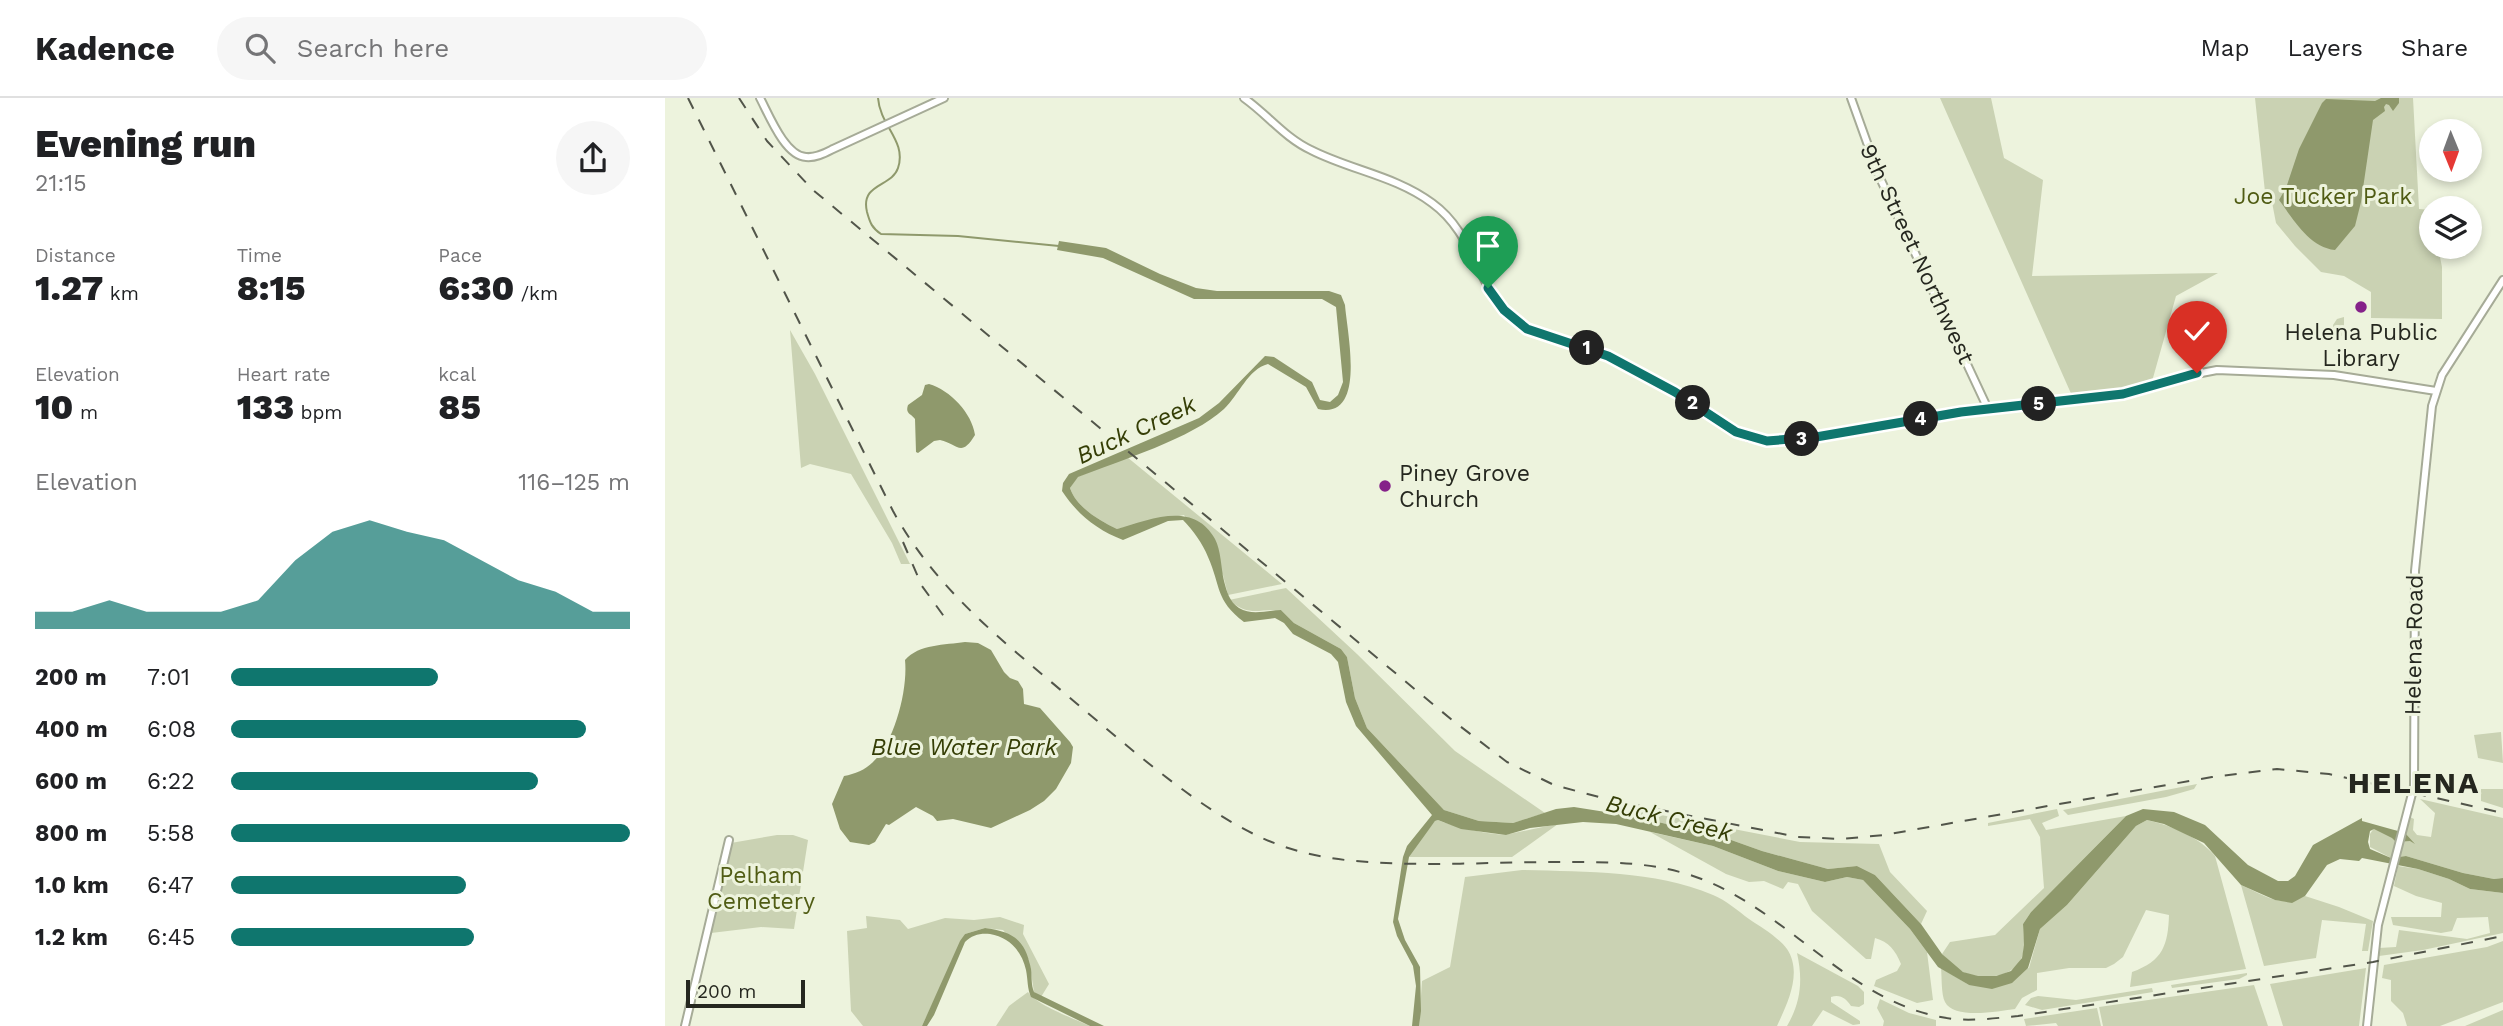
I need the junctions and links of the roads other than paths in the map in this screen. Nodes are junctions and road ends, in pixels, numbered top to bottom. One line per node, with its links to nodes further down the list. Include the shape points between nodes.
1 (760, 98): 2 (street, via 786,145 800,156 815,156)
2 (944, 98)
3 (1244, 98): 7 (street, via 1308,149 1403,186 1437,206 1468,243 1495,299 1521,324 1626,365 1749,438 1780,441)
4 (1851, 98): 7 (street, 9th Street Northwest, via 1879,176)
5 (2503, 280): 6 (street, Helena Road, via 2442,374)
6 (2436, 391): 7 (street, via 2334,375 2228,370 2197,373 2123,394); 10 (street, Helena Road, via 2415,571 2414,777 2375,940)
7 (1988, 409)
8 (729, 840): 9 (street)
9 (685, 1026)
10 (2367, 1026)

